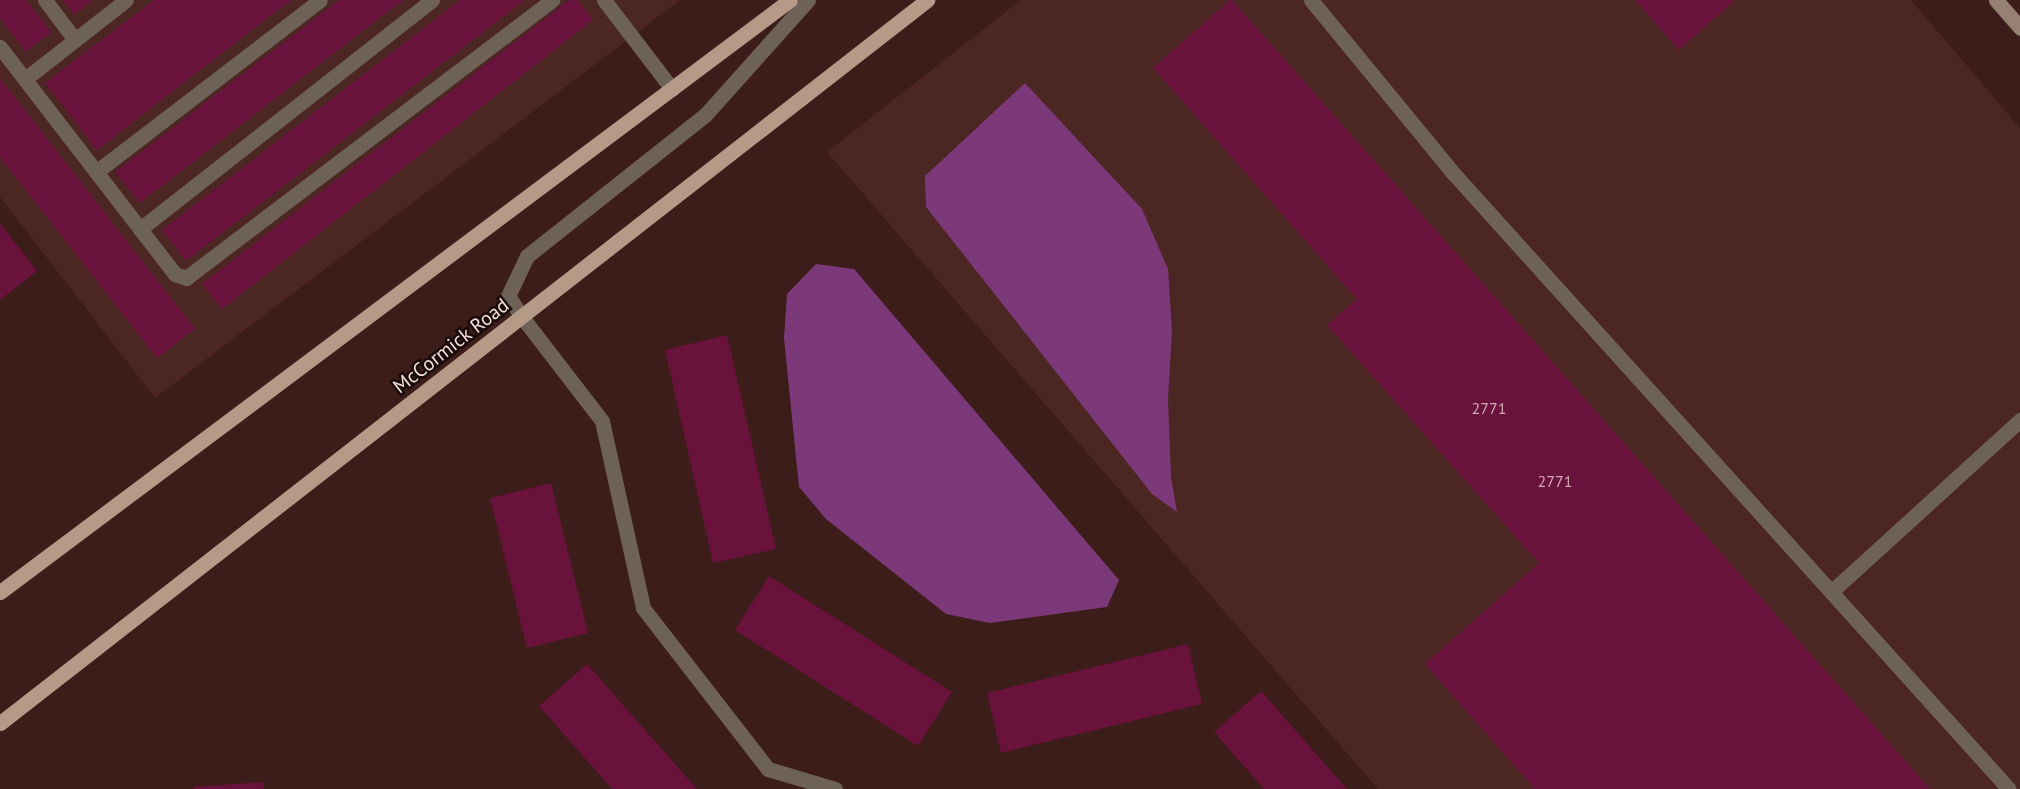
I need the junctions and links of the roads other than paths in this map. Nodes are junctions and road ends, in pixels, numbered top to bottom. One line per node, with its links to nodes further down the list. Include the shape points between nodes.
1 (45, 0): 13 (street)
2 (125, 0): 13 (street)
3 (320, 0): 17 (street)
4 (432, 0): 18 (street)
5 (552, 0): 18 (street, via 186,278 175,274)
6 (604, 0): 16 (street)
7 (790, 0): 16 (main road)
8 (808, 0): 19 (street, via 705,115 527,256 508,296)
9 (927, 0): 19 (main road, McCormick Road)
10 (1311, 0): 22 (street, via 1454,174)
11 (1996, 0): 12 (street)
12 (2020, 28)
13 (75, 39): 15 (street)
14 (0, 47): 15 (street)
15 (24, 79): 17 (street)
16 (672, 88): 21 (main road)
17 (96, 172): 18 (street)
18 (140, 229)
19 (522, 317): 23 (main road, McCormick Road); 24 (street, via 602,421 643,608 768,769)
20 (2020, 420): 22 (street)
21 (0, 592)
22 (1831, 592): 25 (street)
23 (0, 723)
24 (835, 789)
25 (2009, 789)

